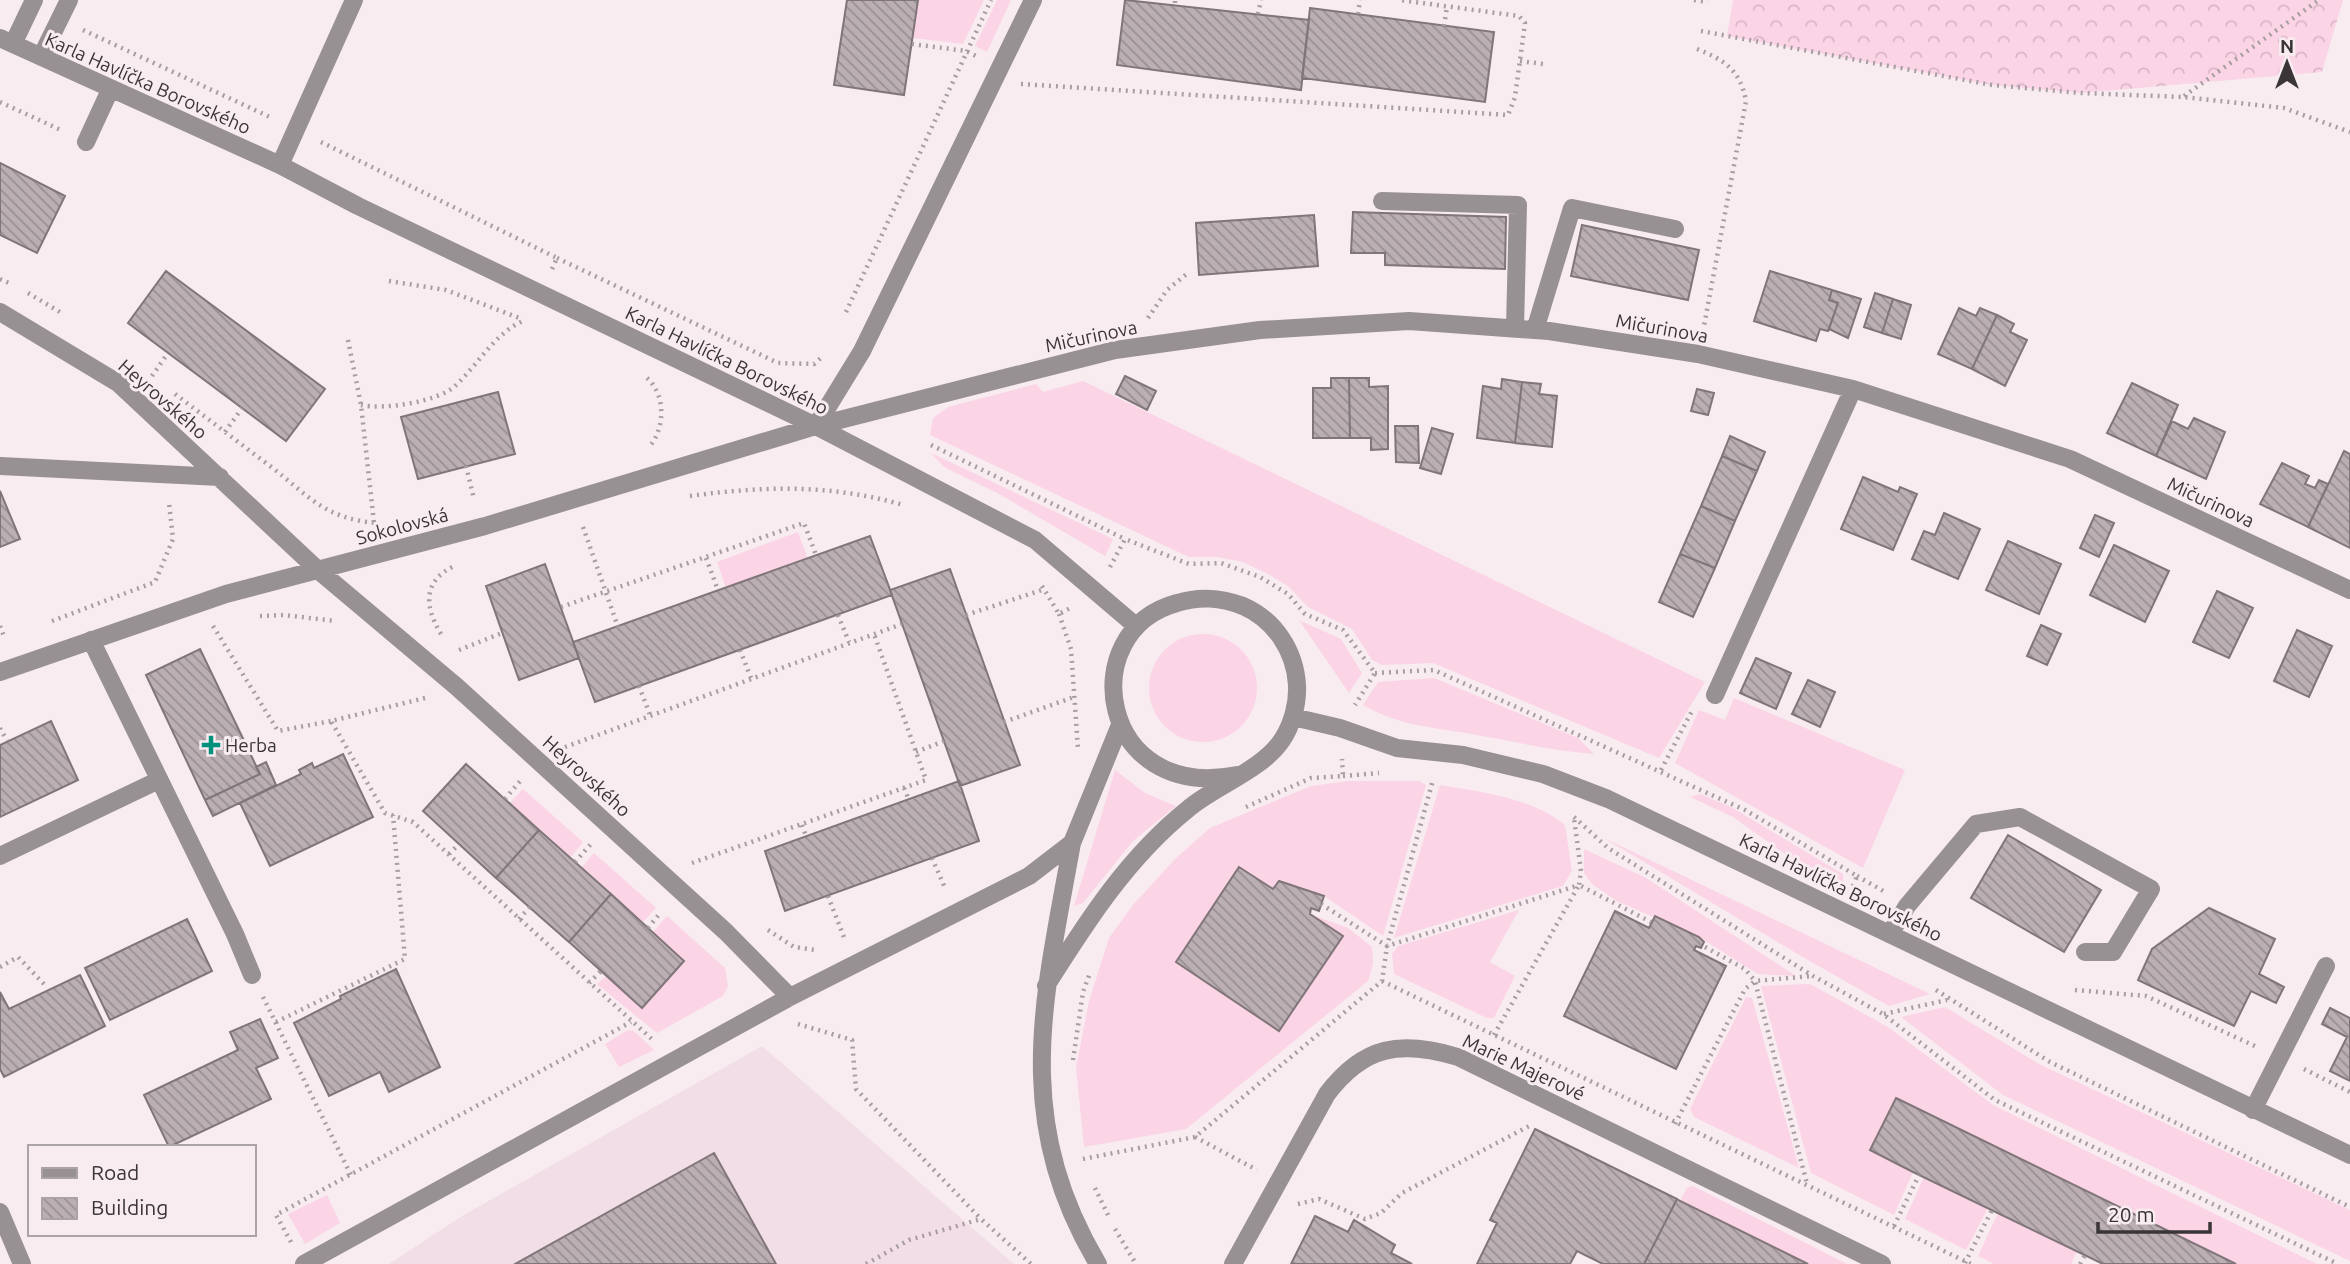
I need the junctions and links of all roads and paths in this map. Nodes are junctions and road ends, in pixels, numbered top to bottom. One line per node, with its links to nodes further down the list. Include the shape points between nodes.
1 (34, 0): 17 (street)
2 (69, 0): 21 (street)
3 (354, 0): 31 (street)
4 (991, 0): 20 (path)
5 (1033, 0): 24 (street)
6 (1261, 0): 13 (path)
7 (1360, 0): 14 (path)
8 (1400, 0): 12 (path)
9 (1694, 0): 11 (path)
10 (2319, 0): 27 (path)
11 (1708, 2)
12 (1447, 7): 15 (path); 22 (path, via 1519,16 1525,23)
13 (1258, 14)
14 (1358, 14)
15 (1444, 26)
16 (1701, 30): 27 (path, via 1992,85)
17 (7, 41): 21 (street, Karla Havlíčka Borovského)
18 (912, 44): 20 (path)
19 (1697, 49): 47 (path, via 1733,68 1746,101)
20 (966, 51): 24 (path); 39 (path)
21 (41, 57): 26 (street, Karla Havlíčka Borovského)
22 (1520, 61): 23 (path); 25 (path, via 1508,115)
23 (1544, 64)
24 (999, 67): 56 (street, via 862,351)
25 (1016, 84)
26 (110, 90): 30 (street); 31 (street, Karla Havlíčka Borovského)
27 (2183, 97): 29 (path, via 2284,108)
28 (0, 102): 30 (path)
29 (2350, 132)
30 (86, 142)
31 (280, 165): 56 (street, Karla Havlíčka Borovského)
32 (1382, 201): 41 (street, via 1518,205)
33 (1675, 229): 42 (street, via 1572,208)
34 (557, 258): 46 (path, via 778,363 814,365)
35 (1189, 272): 44 (path, via 1153,307 1147,321)
36 (0, 279): 40 (path)
37 (389, 281): 54 (path, via 446,290 525,320 509,326 453,389 379,410)
38 (0, 312): 62 (street, Heyrovského, via 118,383)
39 (846, 313)
40 (69, 318)
41 (1515, 328): 42 (street, Mičurinova); 44 (street, Mičurinova, via 1409,321 1260,330)
42 (1535, 330): 47 (street, Mičurinova)
43 (348, 340): 54 (path)
44 (1147, 345): 56 (street, Mičurinova)
45 (168, 353): 50 (path)
46 (826, 353)
47 (1698, 355): 52 (street, Mičurinova)
48 (141, 369): 50 (path)
49 (640, 373): 59 (path, via 655,386 662,416 660,433)
50 (151, 376): 51 (path)
51 (162, 384)
52 (1853, 389): 77 (street, Mičurinova, via 2070,459); 100 (street)
53 (172, 392): 57 (path)
54 (361, 405): 67 (path)
55 (242, 408): 57 (path)
56 (816, 426): 73 (street, Sokolovská, via 485,526); 79 (street, Karla Havlíčka Borovského, via 1035,540)
57 (225, 432): 67 (path, via 310,501 338,515)
58 (931, 445): 69 (path)
59 (648, 448)
60 (0, 466): 62 (street)
61 (466, 466): 64 (path, via 474,499)
62 (220, 477): 73 (street, Heyrovského)
63 (678, 499): 65 (path, via 757,487 810,488 866,494)
64 (463, 503)
65 (915, 509)
66 (384, 522): 67 (path)
67 (374, 523)
68 (595, 524): 78 (path, via 583,527)
69 (1125, 539): 79 (path); 108 (path, via 1189,564 1221,563 1260,577 1288,594 1305,614 1343,630 1375,673)
70 (816, 555): 71 (path, via 804,523)
71 (706, 558): 76 (path); 78 (path)
72 (458, 564): 90 (path, via 432,582 429,607 440,633 459,650)
73 (318, 570): 93 (street, Sokolovská, via 226,594); 172 (street, Heyrovského, via 457,687 726,932)
74 (1036, 580): 75 (path)
75 (1045, 589): 79 (path, via 1059,614); 82 (path)
76 (718, 590)
77 (2350, 590)
78 (606, 591): 80 (path); 89 (path)
79 (1096, 594): 88 (street, Karla Havlíčka Borovského)
80 (561, 607)
81 (838, 615): 94 (path)
82 (966, 615)
83 (251, 617): 85 (path, via 284,615)
84 (225, 621): 104 (path, via 211,624 278,731)
85 (344, 624)
86 (902, 624): 91 (path)
87 (0, 626): 92 (path)
88 (1136, 626): 103 (street, via 1167,606 1196,597 1226,599 1254,611 1277,631 1292,657 1297,687); 106 (street, via 1115,670 1113,698)
89 (618, 627)
90 (502, 633)
91 (874, 634): 94 (path); 112 (path)
92 (5, 639)
93 (91, 640): 96 (street, Sokolovská); 121 (street)
94 (849, 642): 97 (path)
95 (740, 650): 97 (path)
96 (0, 672)
97 (751, 678): 102 (path)
98 (639, 686): 102 (path)
99 (425, 687): 104 (path, via 434,696)
100 (1715, 695): 113 (path, via 1701,695)
101 (1074, 697): 105 (path)
102 (650, 715): 111 (path)
103 (1293, 716): 108 (street, Karla Havlíčka Borovského); 115 (street, via 1281,741 1261,761)
104 (331, 721): 127 (path, via 385,813)
105 (1004, 722)
106 (1120, 725): 115 (street, via 1135,748 1173,774 1209,781); 133 (street)
107 (0, 728): 109 (path)
108 (1340, 728): 116 (path); 152 (street, Karla Havlíčka Borovského, via 1397,748 1463,755 1543,774 1608,799)
109 (8, 741)
110 (944, 741): 112 (path)
111 (565, 747)
112 (916, 752): 122 (path, via 926,780)
113 (1661, 770)
114 (1388, 774): 116 (path)
115 (1237, 775): 170 (street, via 1188,808 1142,851 1092,914)
116 (1343, 776): 125 (path, via 1311,778)
117 (1422, 776): 119 (path)
118 (524, 777): 123 (path)
119 (1434, 777): 120 (path); 156 (path)
120 (1446, 779)
121 (159, 780): 136 (street); 164 (street)
122 (904, 788): 124 (path); 129 (path)
123 (505, 799)
124 (909, 800)
125 (1241, 809)
126 (1563, 812): 128 (path)
127 (393, 815): 135 (path, via 413,822); 175 (path, via 405,959)
128 (1574, 817): 130 (path); 141 (path); 165 (path, via 1608,848)
129 (802, 825): 131 (path); 139 (path)
130 (1598, 828)
131 (806, 836)
132 (594, 841): 138 (path)
133 (1073, 843): 170 (street); 172 (street, via 1029,876)
134 (459, 844): 135 (path)
135 (449, 855): 148 (path)
136 (0, 856)
137 (932, 858): 142 (path, via 947,892)
138 (575, 862)
139 (692, 863)
140 (1857, 876): 146 (path)
141 (1579, 885): 149 (path); 156 (path); 178 (path)
142 (955, 888)
143 (828, 896): 154 (path)
144 (1321, 904): 156 (path)
145 (666, 906): 151 (path)
146 (1907, 906): 152 (street); 159 (street, via 1976,824 2020,817 2151,889 2113,953)
147 (530, 907): 148 (path)
148 (519, 919): 168 (path)
149 (1651, 922)
150 (761, 925): 158 (path, via 794,947)
151 (648, 928)
152 (1890, 934): 183 (street, Karla Havlíčka Borovského)
153 (856, 935): 154 (path)
154 (845, 941): 155 (path)
155 (834, 945)
156 (1387, 946): 166 (path)
157 (1705, 947): 167 (path, via 1745,969)
158 (822, 949)
159 (2085, 953)
160 (2326, 966): 180 (street)
161 (0, 967): 169 (path, via 18,957)
162 (1092, 968): 181 (path, via 1083,992)
163 (601, 971): 168 (path)
164 (251, 975): 175 (path)
165 (1813, 976): 167 (path); 174 (path)
166 (1382, 981): 178 (path); 186 (path)
167 (1755, 981): 185 (path, via 1745,989); 195 (path)
168 (589, 983): 176 (path)
169 (44, 984)
170 (1046, 986): 207 (street, via 1040,1041 1042,1106 1057,1176)
171 (2070, 989): 180 (path, via 2146,996)
172 (790, 997): 204 (street)
173 (1948, 999): 174 (path)
174 (1883, 1014): 212 (path, via 1995,1100)
175 (276, 1022): 191 (path)
176 (631, 1022): 179 (path); 191 (path)
177 (788, 1022): 199 (path, via 852,1040 856,1088)
178 (1494, 1035): 185 (path)
179 (655, 1042)
180 (2278, 1057): 182 (path); 183 (street)
181 (1072, 1067)
182 (2350, 1092)
183 (2253, 1110): 188 (street, Karla Havlíčka Borovského)
184 (1543, 1123): 196 (path, via 1524,1126 1402,1193 1381,1213 1365,1219 1319,1199)
185 (1675, 1124): 195 (path)
186 (1195, 1137): 189 (path); 194 (path)
187 (1080, 1149): 189 (path)
188 (2350, 1155)
189 (1083, 1159): 190 (path)
190 (1087, 1170)
191 (351, 1175): 204 (path, via 276,1215)
192 (1919, 1175): 200 (path)
193 (1092, 1181): 208 (path)
194 (1279, 1182): 209 (street, Marie Majerové); 210 (street, Marie Majerové, via 1343,1073 1365,1056 1399,1047 1427,1047 1458,1057)
195 (1808, 1185): 200 (path)
196 (1291, 1209)
197 (1992, 1210): 202 (path)
198 (0, 1212): 203 (street)
199 (981, 1219): 205 (path, via 909,1240); 206 (path)
200 (1894, 1227): 202 (path)
201 (2085, 1255): 211 (path)
202 (1967, 1263)
203 (22, 1264)
204 (304, 1264)
205 (866, 1264)
206 (1031, 1264)
207 (1098, 1264)
208 (1136, 1264)
209 (1233, 1264)
210 (1882, 1264)
211 (2080, 1264)
212 (2337, 1264)

